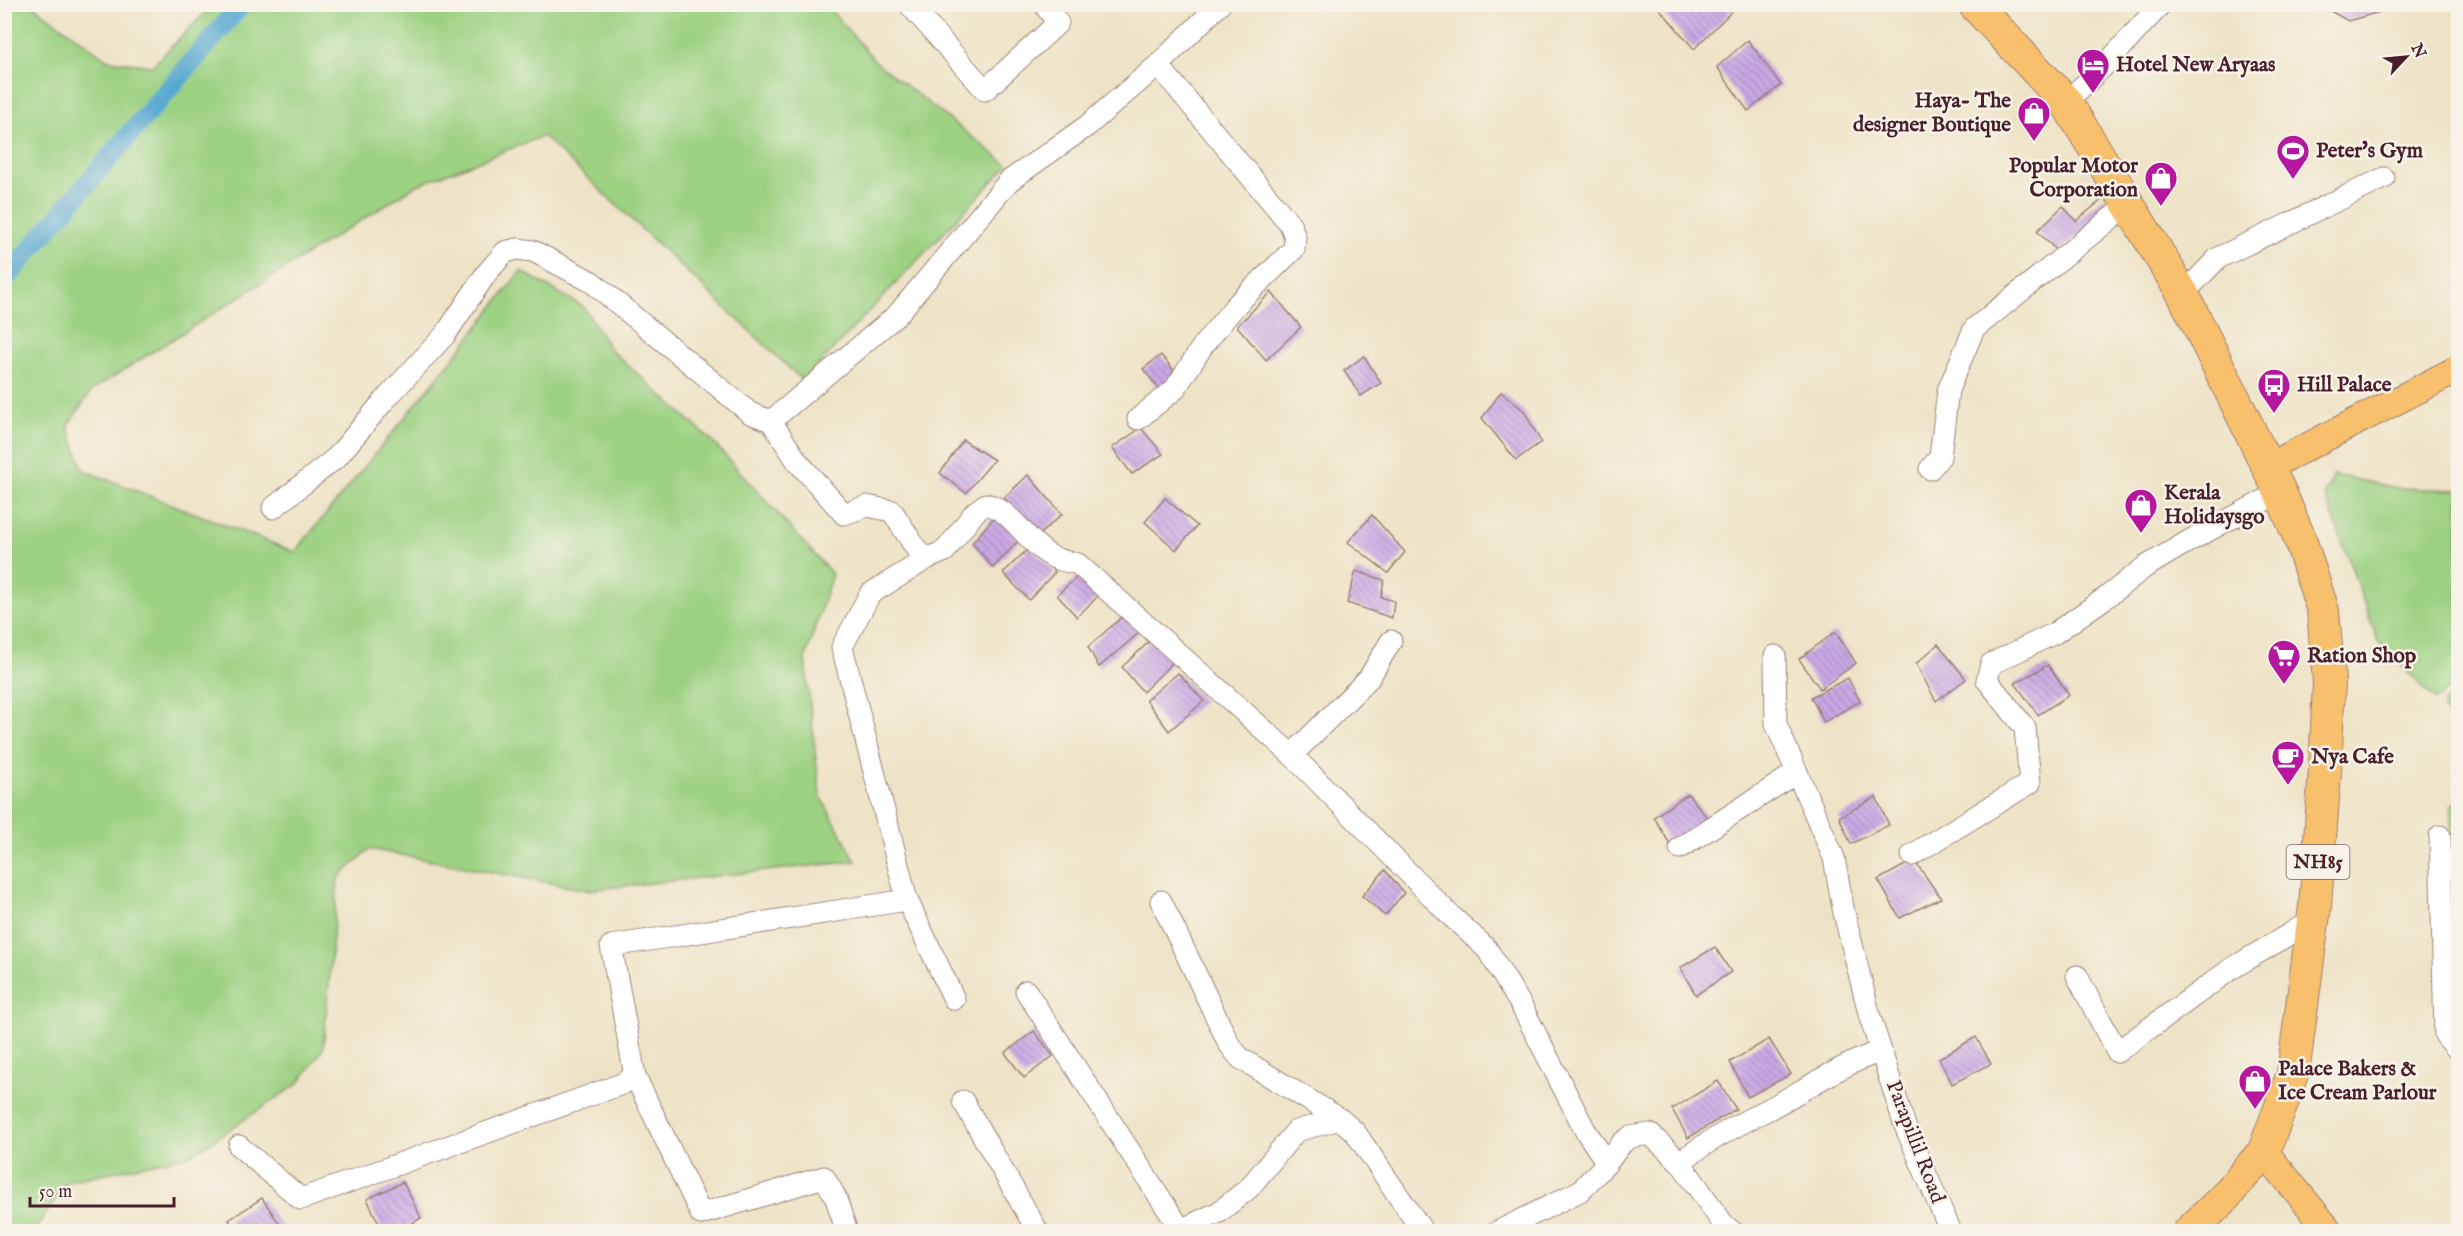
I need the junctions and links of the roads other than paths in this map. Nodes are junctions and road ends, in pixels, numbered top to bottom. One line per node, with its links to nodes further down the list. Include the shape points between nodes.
1 (909, 4): 2 (street, via 985,90 1058,23)
2 (1044, 4)
3 (1220, 4): 6 (street)
4 (2161, 4): 7 (street)
5 (1975, 5): 7 (highway, NH85)
6 (1158, 65): 12 (street, via 1290,224 1295,237 1294,249 1238,304 1204,344 1175,388); 13 (street, via 1087,126 1010,181 897,315)
7 (2066, 102): 9 (highway, NH85)
8 (2384, 178): 10 (street, via 2218,258)
9 (2130, 203): 10 (highway, NH85); 14 (street, via 1974,329 1948,390 1940,457)
10 (2183, 294): 15 (highway, NH85)
11 (2458, 369): 15 (main road)
12 (1138, 419)
13 (771, 421): 16 (street, via 750,412 592,282 533,251 517,249 505,252 445,335 337,457); 17 (street, via 797,461 844,514 867,506 892,511 919,553)
14 (1930, 469)
15 (2274, 480): 24 (street, via 2055,633 1991,664 1987,680 2025,728 2030,783); 27 (highway, NH85, via 2300,539 2323,611 2328,670 2325,771)
16 (273, 508)
17 (928, 558): 20 (street, via 945,551 975,512 987,504 998,507 1051,556 1078,564); 25 (street, via 870,594 842,647)
18 (1391, 641): 20 (street, via 1370,678)
19 (1775, 656): 21 (street, Parapillil Road, via 1776,724)
20 (1292, 755): 39 (street, via 1487,949)
21 (1797, 772): 23 (street); 32 (street, Parapillil Road, via 1834,858 1844,913)
22 (2440, 836): 31 (street, via 2445,1035)
23 (1680, 848)
24 (1912, 855)
25 (907, 900): 30 (street); 33 (street, via 611,946)
26 (1161, 902): 35 (street, via 1229,1044 1240,1058)
27 (2313, 920): 28 (street, via 2231,969 2117,1052); 37 (highway, NH85, via 2293,1074)
28 (2077, 976)
29 (1026, 992): 40 (street)
30 (954, 999)
31 (2458, 1050)
32 (1881, 1051): 38 (street, via 1746,1119); 46 (street, Parapillil Road, via 1905,1126)
33 (635, 1076): 36 (street, via 622,1084 301,1199); 41 (street, via 701,1214 824,1177)
34 (963, 1101): 42 (street)
35 (1340, 1119): 40 (street, via 1296,1131 1249,1188 1219,1212); 43 (street, via 1354,1132)
36 (239, 1146)
37 (2264, 1151): 47 (highway, NH85); 48 (main road)
38 (1680, 1162): 39 (street, via 1650,1134 1630,1137); 45 (street)
39 (1607, 1163): 44 (street, via 1580,1191)
40 (1179, 1231)
41 (847, 1232)
42 (1038, 1232)
43 (1423, 1232)
44 (1497, 1232)
45 (1733, 1232)
46 (1951, 1232)
47 (2188, 1232)
48 (2330, 1232)

